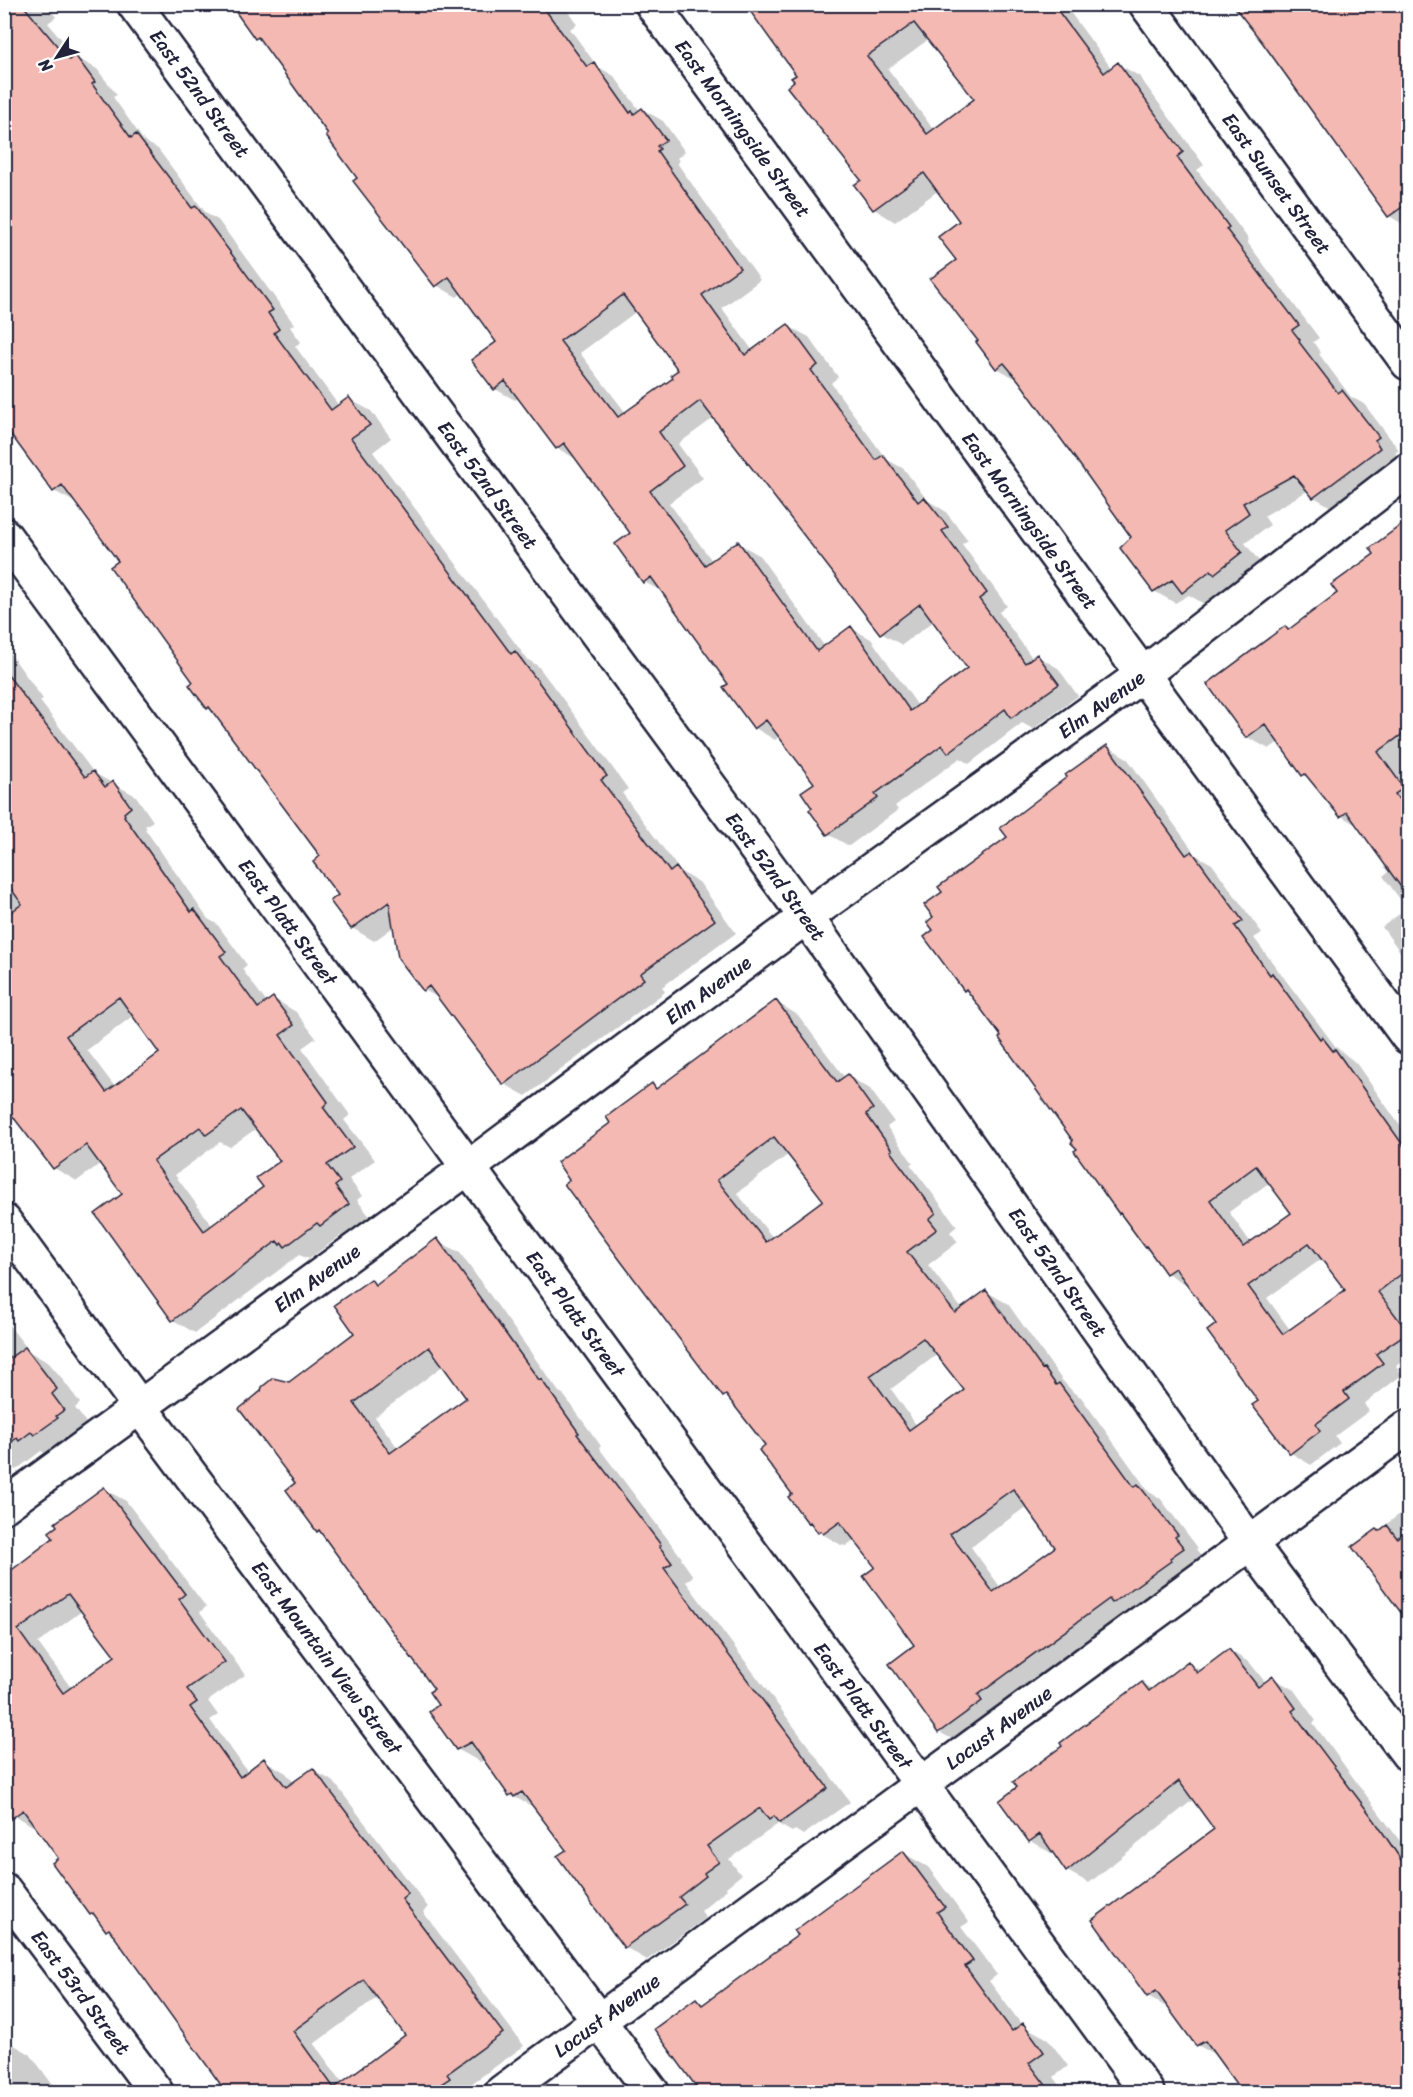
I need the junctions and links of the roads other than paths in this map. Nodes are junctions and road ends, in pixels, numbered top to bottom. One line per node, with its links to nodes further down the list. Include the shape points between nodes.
1 (134, 4): 8 (street, East 52nd Street)
2 (652, 4): 7 (street, East Morningside Street)
3 (1146, 4): 4 (street, East Sunset Street)
4 (1408, 363)
5 (1408, 470): 7 (street, Elm Avenue)
6 (4, 535): 10 (street, East Platt Street)
7 (1142, 675): 8 (street, Elm Avenue); 9 (street, East Morningside Street)
8 (806, 917): 10 (street, Elm Avenue); 15 (street, East 52nd Street)
9 (1408, 1037)
10 (469, 1167): 12 (street, Elm Avenue); 17 (street, East Platt Street)
11 (4, 1221): 12 (street, East Mountain View Street)
12 (139, 1406): 14 (street, Elm Avenue); 19 (street, East Mountain View Street)
13 (1408, 1427): 15 (street, Locust Avenue)
14 (4, 1506)
15 (1250, 1543): 16 (street, East 52nd Street); 17 (street, Locust Avenue)
16 (1408, 1754)
17 (922, 1784): 19 (street, Locust Avenue); 23 (street, East Platt Street)
18 (4, 1890): 20 (street, East 53rd Street)
19 (599, 2021): 21 (street, Locust Avenue); 22 (street, East Mountain View Street)
20 (156, 2092)
21 (502, 2092)
22 (652, 2092)
23 (1147, 2092)

